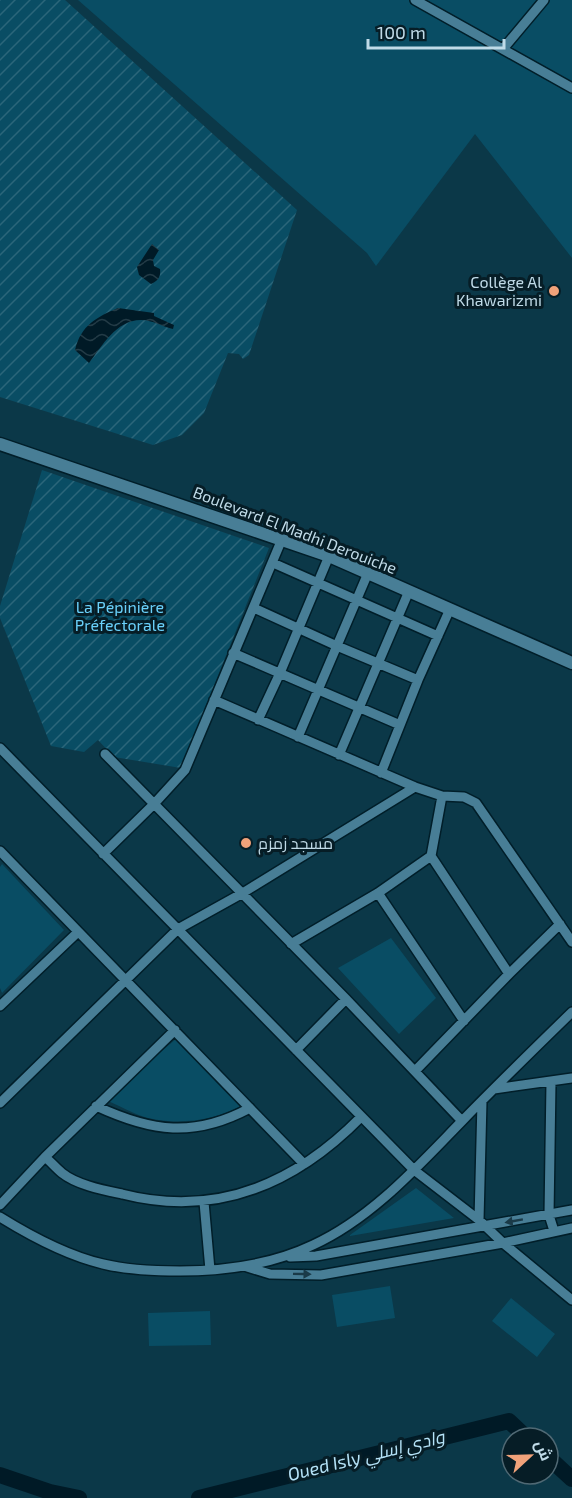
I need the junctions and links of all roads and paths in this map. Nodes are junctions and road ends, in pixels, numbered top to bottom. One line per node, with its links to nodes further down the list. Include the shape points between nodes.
1 (415, 0): 3 (street)
2 (544, 0): 3 (street)
3 (503, 49): 4 (street)
4 (572, 88)
5 (0, 444): 6 (street, Boulevard El Madhi Derouiche)
6 (282, 539): 7 (street, Boulevard El Madhi Derouiche); 8 (street)
7 (329, 556): 9 (street, Boulevard El Madhi Derouiche); 10 (street)
8 (273, 563): 10 (street); 13 (street)
9 (368, 573): 11 (street, Boulevard El Madhi Derouiche); 12 (street)
10 (318, 584): 12 (street); 16 (street)
11 (409, 591): 14 (street, Boulevard El Madhi Derouiche); 15 (street)
12 (357, 601): 15 (street); 18 (street)
13 (254, 608): 16 (street); 19 (street)
14 (450, 609): 17 (street); 20 (street, Boulevard El Madhi Derouiche)
15 (398, 617): 17 (street); 21 (street)
16 (297, 628): 18 (street); 22 (street)
17 (438, 636): 23 (street)
18 (337, 646): 21 (street); 24 (street)
19 (233, 653): 22 (street); 25 (street)
20 (572, 663)
21 (377, 664): 23 (street); 26 (street)
22 (280, 673): 24 (street); 27 (street)
23 (418, 680): 28 (street)
24 (319, 691): 26 (street); 29 (street)
25 (214, 700): 27 (street); 36 (street, via 185,770)
26 (358, 707): 28 (street); 32 (street)
27 (258, 720): 29 (street)
28 (400, 725): 33 (street)
29 (298, 737): 32 (street)
30 (0, 748): 38 (street)
31 (105, 754): 36 (street)
32 (339, 754): 33 (street)
33 (381, 773): 34 (street)
34 (415, 787): 35 (street); 41 (street)
35 (442, 796): 39 (street); 42 (street, via 464,797 476,803)
36 (154, 804): 38 (street); 41 (street)
37 (0, 851): 44 (street)
38 (103, 854): 43 (street)
39 (431, 856): 40 (street); 47 (street)
40 (378, 893): 46 (street); 52 (street)
41 (241, 894): 43 (street); 46 (street)
42 (560, 924): 45 (street); 47 (street)
43 (178, 929): 48 (street); 54 (street)
44 (78, 932): 48 (street); 50 (street)
45 (572, 942)
46 (291, 944): 49 (street)
47 (509, 974): 52 (street)
48 (125, 980): 53 (street); 60 (street)
49 (346, 999): 54 (street); 55 (street)
50 (0, 1006)
51 (572, 1012): 58 (street)
52 (464, 1021): 55 (street)
53 (175, 1030): 61 (street); 62 (street)
54 (296, 1050): 63 (street)
55 (415, 1071): 64 (street)
56 (572, 1078): 57 (street)
57 (551, 1082): 58 (street); 71 (street)
58 (494, 1089): 59 (street)
59 (482, 1101): 64 (street); 73 (street)
60 (0, 1103)
61 (96, 1106): 62 (street, via 149,1126 176,1128 215,1123); 65 (street)
62 (250, 1108): 66 (street)
63 (361, 1117): 66 (street); 67 (street)
64 (462, 1121): 67 (street)
65 (45, 1157): 68 (street, via 63,1174 95,1187 151,1201); 69 (street)
66 (304, 1164): 68 (street, via 262,1187)
67 (414, 1170): 73 (street); 77 (street, via 344,1228)
68 (204, 1202): 79 (street)
69 (0, 1205)
70 (572, 1210): 71 (street)
71 (549, 1215): 73 (street, one-way to 73); 75 (street)
72 (0, 1216): 79 (street, via 35,1236 104,1264 154,1270)
73 (482, 1223): 76 (street); 77 (street, via 316,1256)
74 (572, 1228): 75 (street)
75 (554, 1231): 76 (street)
76 (503, 1243): 78 (street, one-way to 76, via 270,1274 321,1275); 80 (street)
77 (281, 1257): 78 (street)
78 (244, 1267): 79 (street)
79 (210, 1270)
80 (572, 1300)

